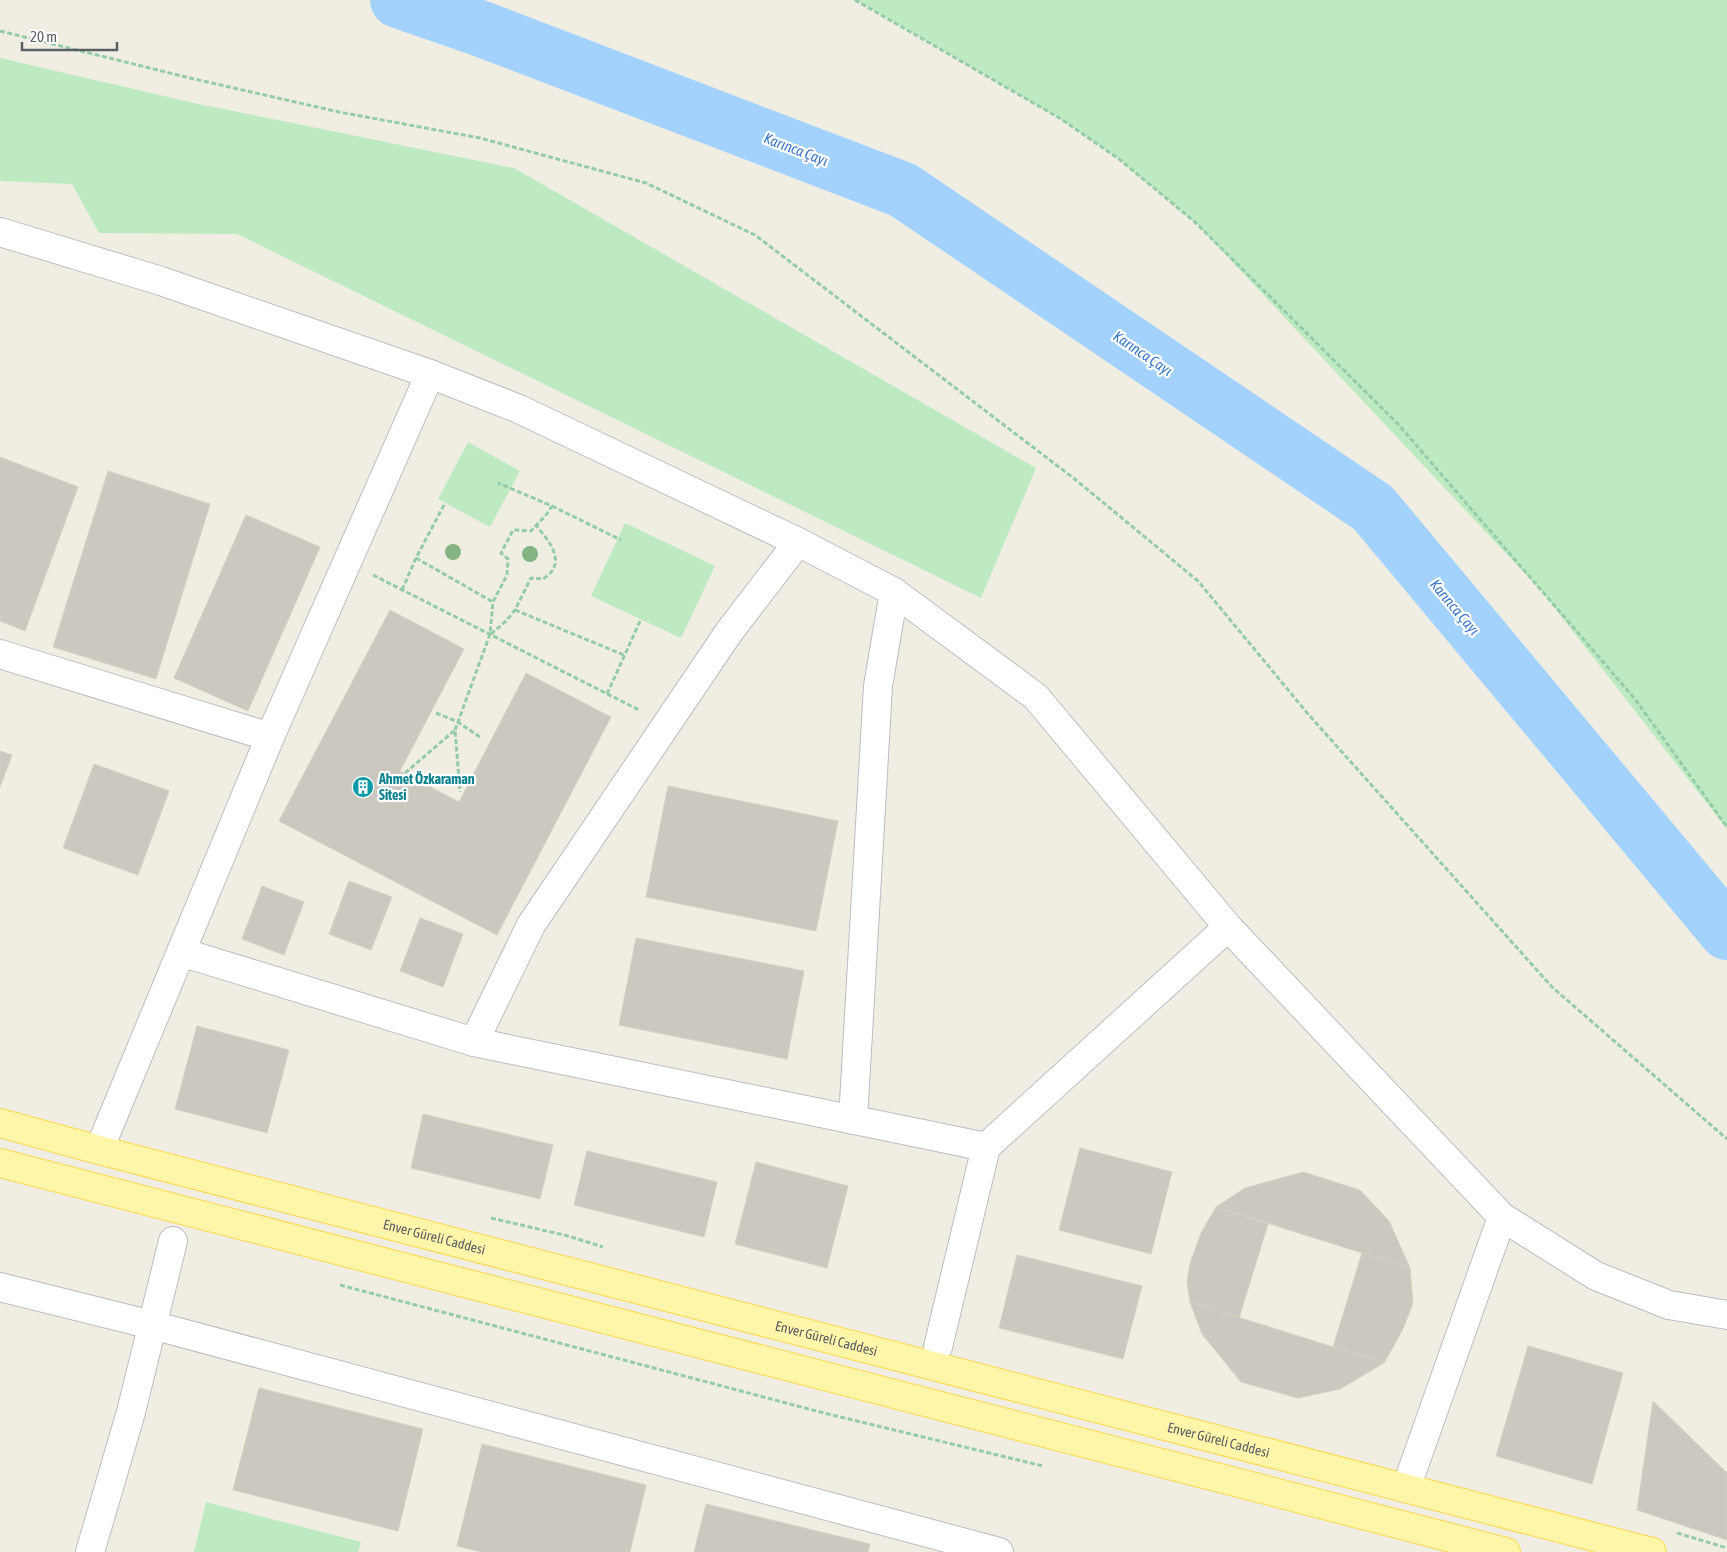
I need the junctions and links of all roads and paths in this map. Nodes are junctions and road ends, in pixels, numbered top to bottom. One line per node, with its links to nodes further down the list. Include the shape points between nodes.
1 (856, 0): 30 (path, via 1061,120 1119,159 1196,222 1398,424 1635,699)
2 (0, 31): 36 (path, via 339,112 480,138 646,183 755,235 1076,480 1198,580 1308,714 1552,986)
3 (0, 232): 4 (street, via 161,281)
4 (430, 374): 10 (street, via 519,409); 12 (street)
5 (498, 483): 7 (path)
6 (445, 502): 11 (path)
7 (552, 506): 8 (path); 9 (path)
8 (536, 526): 15 (path, via 531,531 513,530 502,553 508,559 507,575); 16 (path, via 555,555 553,570 543,579 530,578)
9 (621, 540)
10 (798, 542): 14 (street); 24 (street, via 729,632)
11 (416, 558): 13 (path); 15 (path)
12 (347, 563): 13 (path); 27 (street)
13 (402, 590): 18 (path)
14 (894, 592): 31 (street, via 1036,697); 34 (street, via 878,686)
15 (493, 602): 18 (path)
16 (515, 610): 18 (path); 20 (path)
17 (641, 619): 20 (path)
18 (490, 634): 21 (path); 23 (path)
19 (0, 654): 27 (street)
20 (624, 655): 21 (path)
21 (607, 694): 24 (path)
22 (436, 713): 23 (path)
23 (458, 722): 25 (path); 26 (path)
24 (667, 724): 33 (street, via 531,925)
25 (455, 730): 28 (path); 29 (path)
26 (480, 736)
27 (270, 737): 32 (street)
28 (405, 773)
29 (460, 792)
30 (1727, 827)
31 (1228, 927): 37 (street); 40 (street)
32 (181, 952): 33 (street); 38 (street)
33 (474, 1042): 34 (street)
34 (853, 1120): 37 (street)
35 (0, 1123): 38 (main road, Enver Güreli Caddesi)
36 (1727, 1138)
37 (986, 1147): 45 (street)
38 (99, 1150): 46 (main road, Enver Güreli Caddesi)
39 (0, 1163): 49 (main road)
40 (1502, 1217): 43 (street, via 1596,1276 1669,1305); 46 (street)
41 (172, 1240): 44 (street)
42 (0, 1287): 44 (street)
43 (1727, 1315)
44 (152, 1325): 47 (street, via 131,1412); 48 (street)
45 (938, 1347)
46 (1406, 1488): 50 (main road, Enver Güreli Caddesi)
47 (90, 1552)
48 (999, 1552)
49 (1506, 1552)
50 (1652, 1552)

